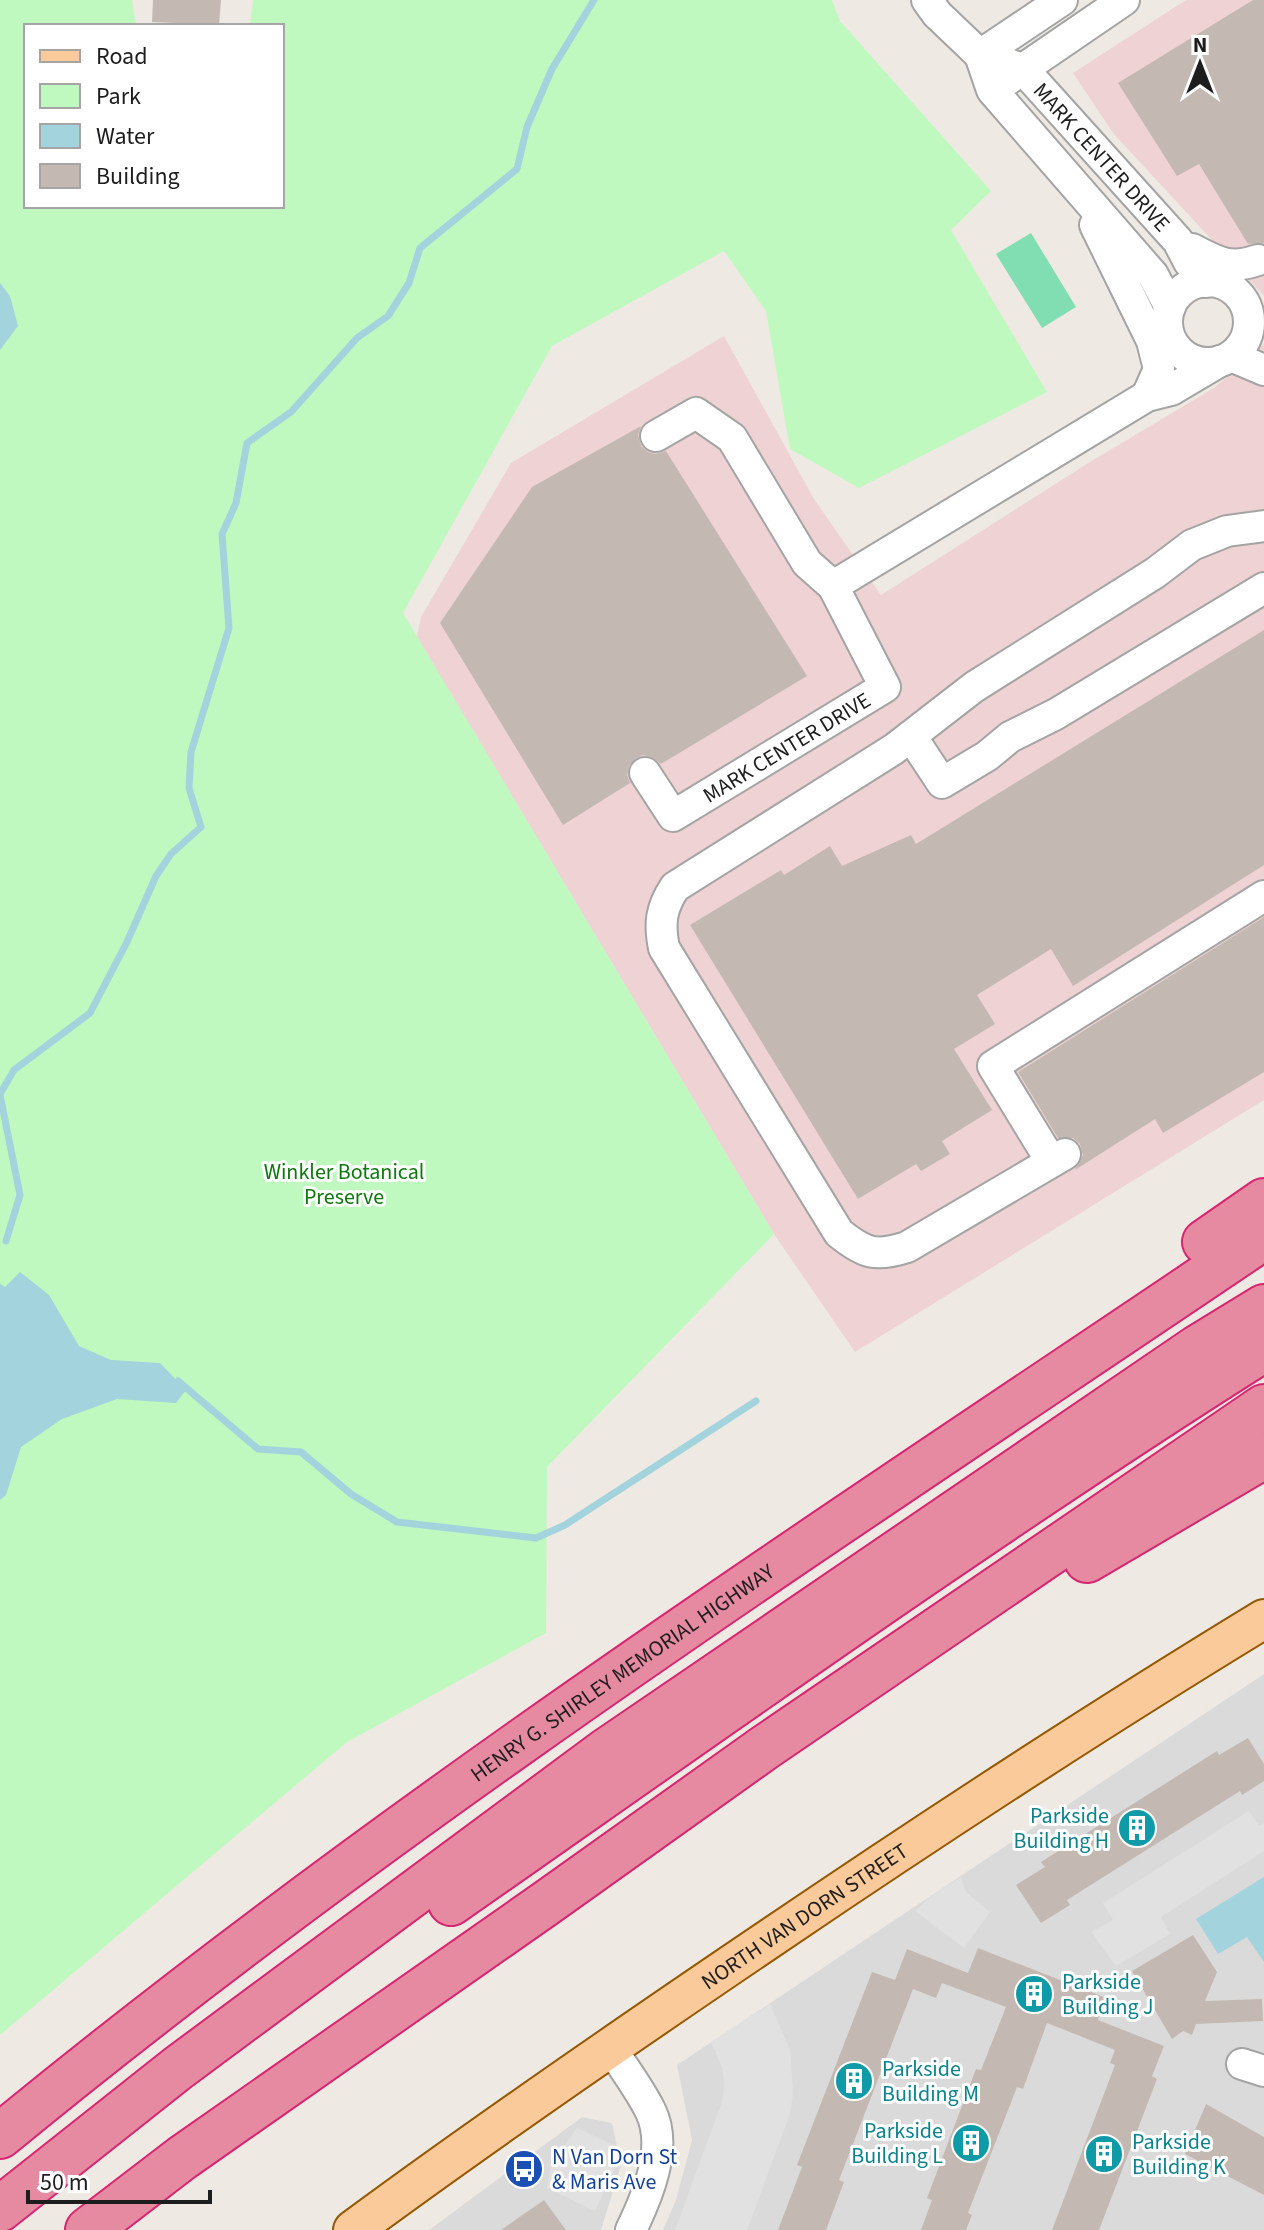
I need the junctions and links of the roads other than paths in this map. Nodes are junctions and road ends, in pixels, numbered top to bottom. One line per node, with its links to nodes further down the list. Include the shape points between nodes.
1 (927, 0): 4 (street, MARK CENTER DRIVE)
2 (1062, 0): 4 (street)
3 (1124, 0): 5 (street)
4 (980, 55): 5 (street, MARK CENTER DRIVE); 6 (street, MARK CENTER DRIVE)
5 (1023, 69): 6 (street); 8 (street, MARK CENTER DRIVE)
6 (992, 90): 7 (street, MARK CENTER DRIVE)
7 (1084, 197): 11 (street, MARK CENTER DRIVE, via 1153,275); 15 (street, MARK CENTER DRIVE, via 1152,341 1159,369)
8 (1178, 241): 9 (street, via 1220,263); 10 (street, MARK CENTER DRIVE)
9 (1261, 268): 12 (street, via 1249,288)
10 (1206, 282): 11 (street, via 1184,289); 12 (street, via 1229,287)
11 (1170, 307): 13 (street, via 1167,330 1177,350 1197,362)
12 (1252, 320): 13 (street, via 1246,338)
13 (1226, 359): 14 (street); 15 (street, via 1171,390)
14 (1264, 370)
15 (1147, 396): 18 (street)
16 (656, 436): 18 (street, MARK CENTER DRIVE, via 696,413 732,438 807,563)
17 (1264, 526): 20 (street, via 1227,531 1192,545 974,687)
18 (833, 586): 21 (street, MARK CENTER DRIVE, via 885,687 673,816)
19 (1264, 588): 20 (street, via 1020,731 942,783)
20 (911, 736): 22 (street, via 675,887 664,903 660,925 664,948 839,1233 859,1249 884,1255 907,1247 1058,1158 993,1066)
21 (645, 773)
22 (1264, 896)
23 (1264, 1201): 30 (highway, via 1079,1330)
24 (1264, 1237): 30 (highway, HENRY G. SHIRLEY MEMORIAL HIGHWAY)
25 (1264, 1307): 34 (highway, via 606,1751 178,2068)
26 (1264, 1349): 35 (highway, via 842,1629)
27 (1264, 1407): 31 (highway)
28 (1264, 1456): 31 (highway)
29 (1264, 1619): 32 (main road, NORTH VAN DORN STREET, via 974,1802)
30 (596, 1687): 33 (highway, HENRY G. SHIRLEY MEMORIAL HIGHWAY, via 196,1980)
31 (764, 1748): 37 (highway, via 182,2158)
32 (610, 2047): 36 (main road, NORTH VAN DORN STREET); 38 (street, via 652,2113 656,2141 651,2187)
33 (0, 2136)
34 (0, 2209)
35 (0, 2219)
36 (356, 2229)
37 (88, 2230)
38 (631, 2230)

